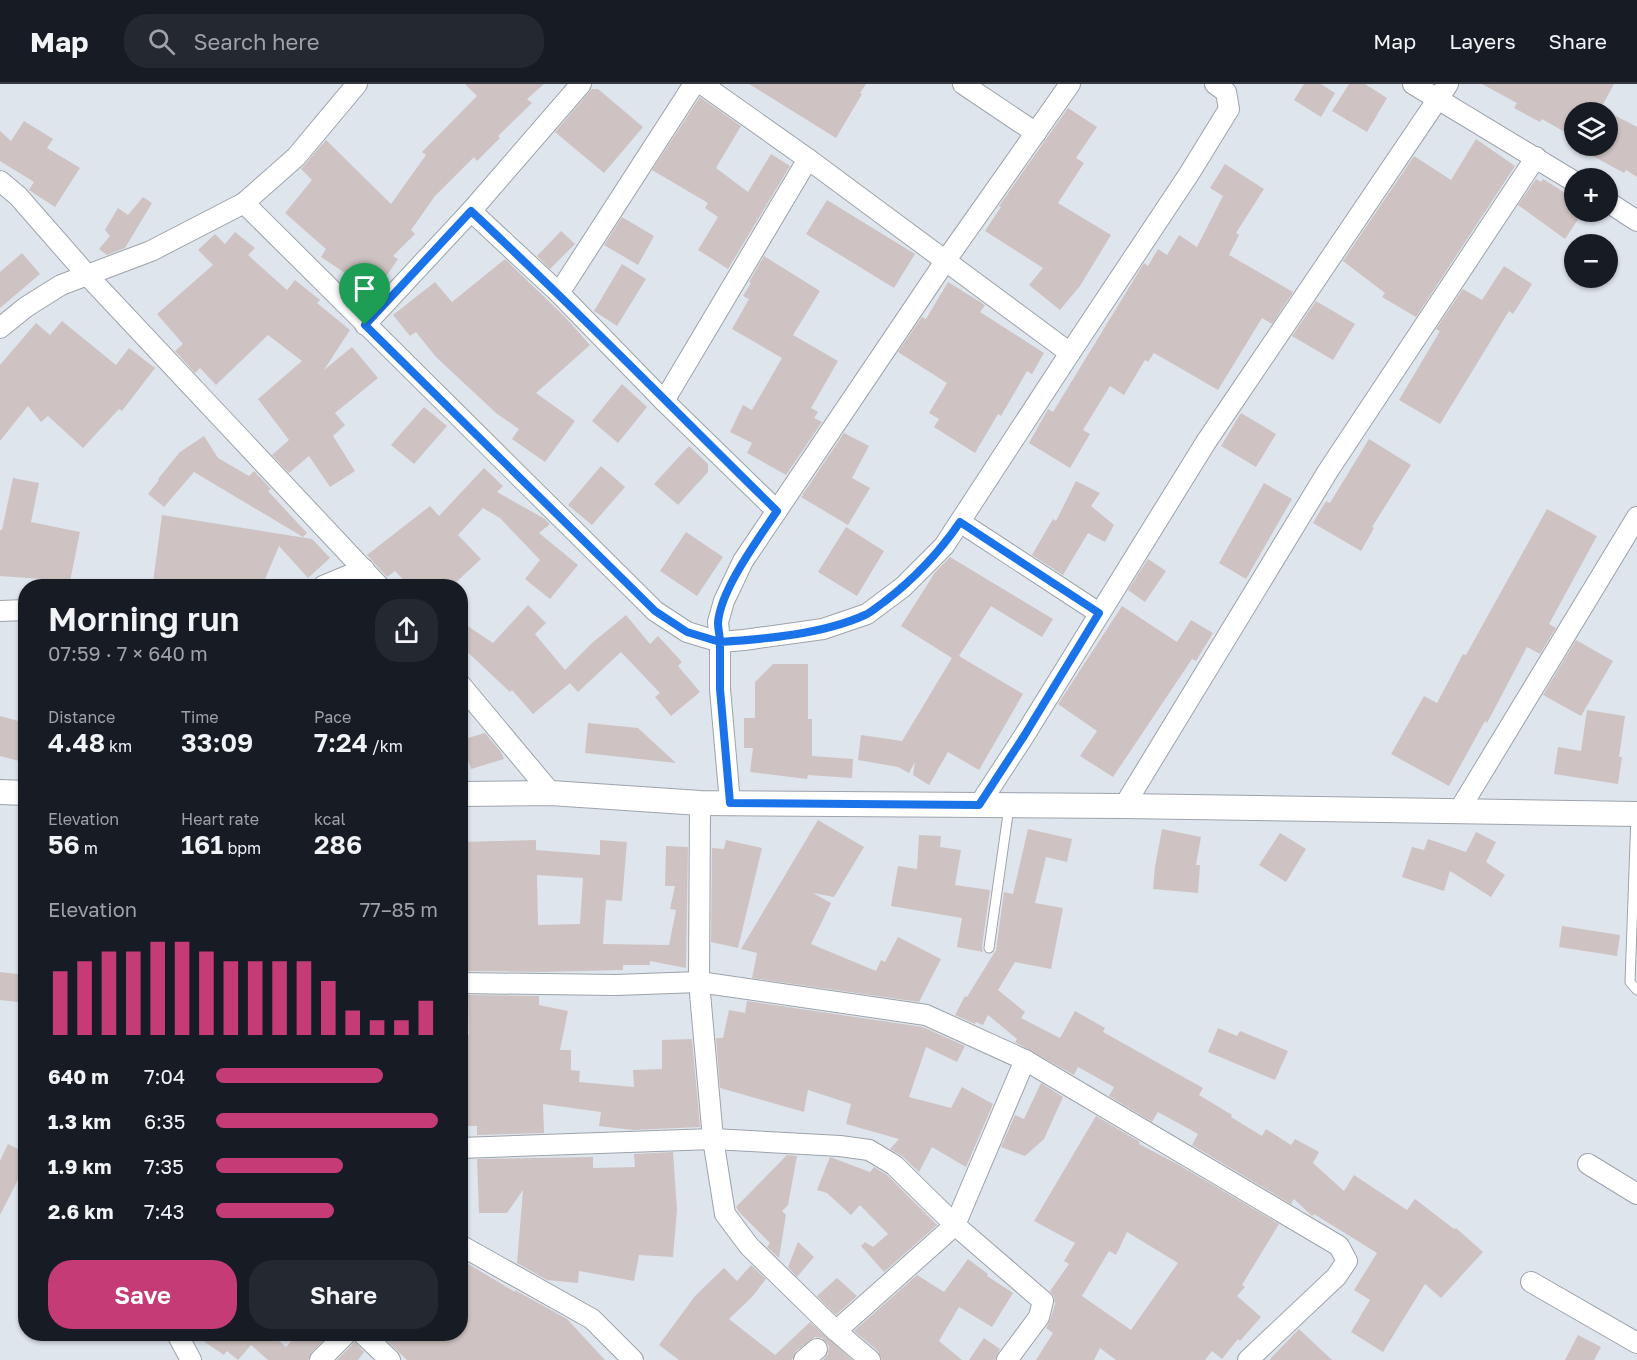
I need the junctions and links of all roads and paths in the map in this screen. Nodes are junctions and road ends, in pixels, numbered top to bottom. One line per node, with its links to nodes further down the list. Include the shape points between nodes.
1 (357, 84): 15 (street, via 296,157)
2 (581, 84): 17 (street)
3 (694, 84): 21 (street)
4 (702, 84): 12 (street)
5 (963, 84): 10 (street)
6 (1070, 84): 10 (street)
7 (1215, 84): 24 (street, via 1226,92 1229,109)
8 (1413, 84): 9 (street)
9 (1442, 92): 11 (street); 34 (street, via 1206,442)
10 (1036, 133): 19 (street)
11 (1536, 157): 13 (street); 44 (street, via 1328,471)
12 (808, 159): 19 (street); 25 (street)
13 (1564, 175)
14 (0, 181): 20 (street, via 18,196)
15 (244, 203): 20 (street, via 150,251); 22 (street)
16 (1618, 209): 18 (street)
17 (471, 211): 21 (street); 22 (street)
18 (1637, 221)
19 (946, 260): 24 (street); 26 (street)
20 (88, 276): 23 (street, via 61,285); 29 (street)
21 (559, 293): 25 (street)
22 (365, 325): 35 (street, via 655,611 687,632)
23 (0, 328)
24 (1070, 353): 28 (street)
25 (664, 401): 26 (street)
26 (777, 511): 35 (street, via 743,561 724,601 718,622)
27 (1637, 517): 46 (street)
28 (960, 522): 34 (street); 35 (street, via 944,546 903,587 867,615 823,629)
29 (364, 569): 30 (street); 31 (street)
30 (340, 579)
31 (373, 579)
32 (18, 610): 33 (street)
33 (0, 611)
34 (1099, 613): 43 (street)
35 (720, 642): 42 (street)
36 (468, 694): 39 (street)
37 (0, 792): 38 (street)
38 (18, 793)
39 (551, 793): 40 (street); 41 (street)
40 (468, 794)
41 (700, 803): 42 (street); 49 (street)
42 (730, 803): 43 (street)
43 (979, 805): 45 (street)
44 (1124, 806): 45 (street); 46 (street)
45 (1009, 807): 48 (lane)
46 (1458, 813): 47 (street)
47 (1636, 814): 51 (lane, via 1630,982)
48 (988, 948)
49 (699, 982): 50 (street); 52 (street, via 926,1015); 53 (street)
50 (468, 983)
51 (1637, 990)
52 (1025, 1060): 57 (street); 71 (street, via 1339,1246 1347,1261 1336,1277)
53 (713, 1139): 54 (street); 57 (street, via 869,1150 894,1165); 60 (street, via 725,1214 749,1246)
54 (468, 1148)
55 (1588, 1164): 56 (street)
56 (1637, 1194)
57 (954, 1225): 60 (street); 70 (street, via 1043,1301 1039,1317)
58 (468, 1249): 68 (street, via 592,1319)
59 (1531, 1282): 64 (street)
60 (836, 1331): 69 (street)
61 (181, 1341): 65 (street)
62 (339, 1341): 66 (street)
63 (370, 1341): 67 (street)
64 (1637, 1343)
65 (191, 1360)
66 (320, 1360)
67 (390, 1360)
68 (633, 1360)
69 (870, 1360)
70 (1007, 1360)
71 (1248, 1360)

